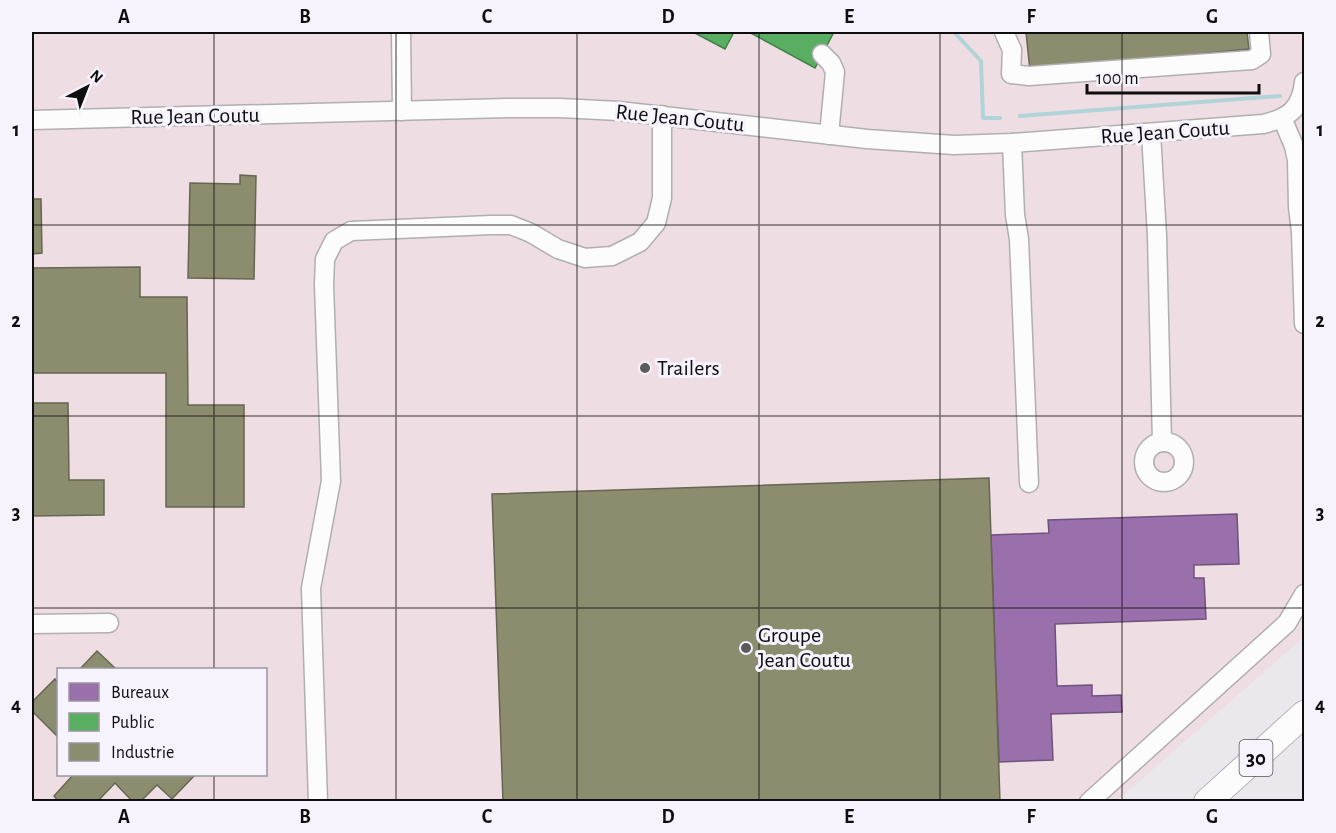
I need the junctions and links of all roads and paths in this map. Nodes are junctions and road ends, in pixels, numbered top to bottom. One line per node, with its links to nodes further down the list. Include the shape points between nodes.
1 (401, 32): 6 (street)
2 (1004, 32): 3 (street, via 1012,50 1011,74 1029,76 1252,60 1261,54)
3 (1259, 32)
4 (822, 54): 11 (street, via 835,72)
5 (1305, 82): 8 (street, via 1299,104)
6 (402, 111): 7 (street, Rue Jean Coutu, via 560,108); 9 (street, Rue Jean Coutu)
7 (662, 115): 11 (street, Rue Jean Coutu); 20 (street, via 662,198 656,223 640,242 612,256 585,258 511,225 351,231 334,241 325,259 324,285 331,481 311,588)
8 (1282, 118): 10 (street, Rue Jean Coutu, via 1256,125); 13 (street, via 1297,160)
9 (32, 120)
10 (1151, 133): 12 (street, Rue Jean Coutu); 14 (street)
11 (829, 135): 12 (street, Rue Jean Coutu, via 922,144)
12 (1012, 143): 15 (street)
13 (1305, 324)
14 (1162, 442)
15 (1029, 483)
16 (1305, 594): 21 (street, via 1287,623)
17 (109, 623): 18 (street)
18 (32, 624)
19 (1305, 714): 22 (highway, 30)
20 (318, 801)
21 (1089, 801)
22 (1207, 801)

